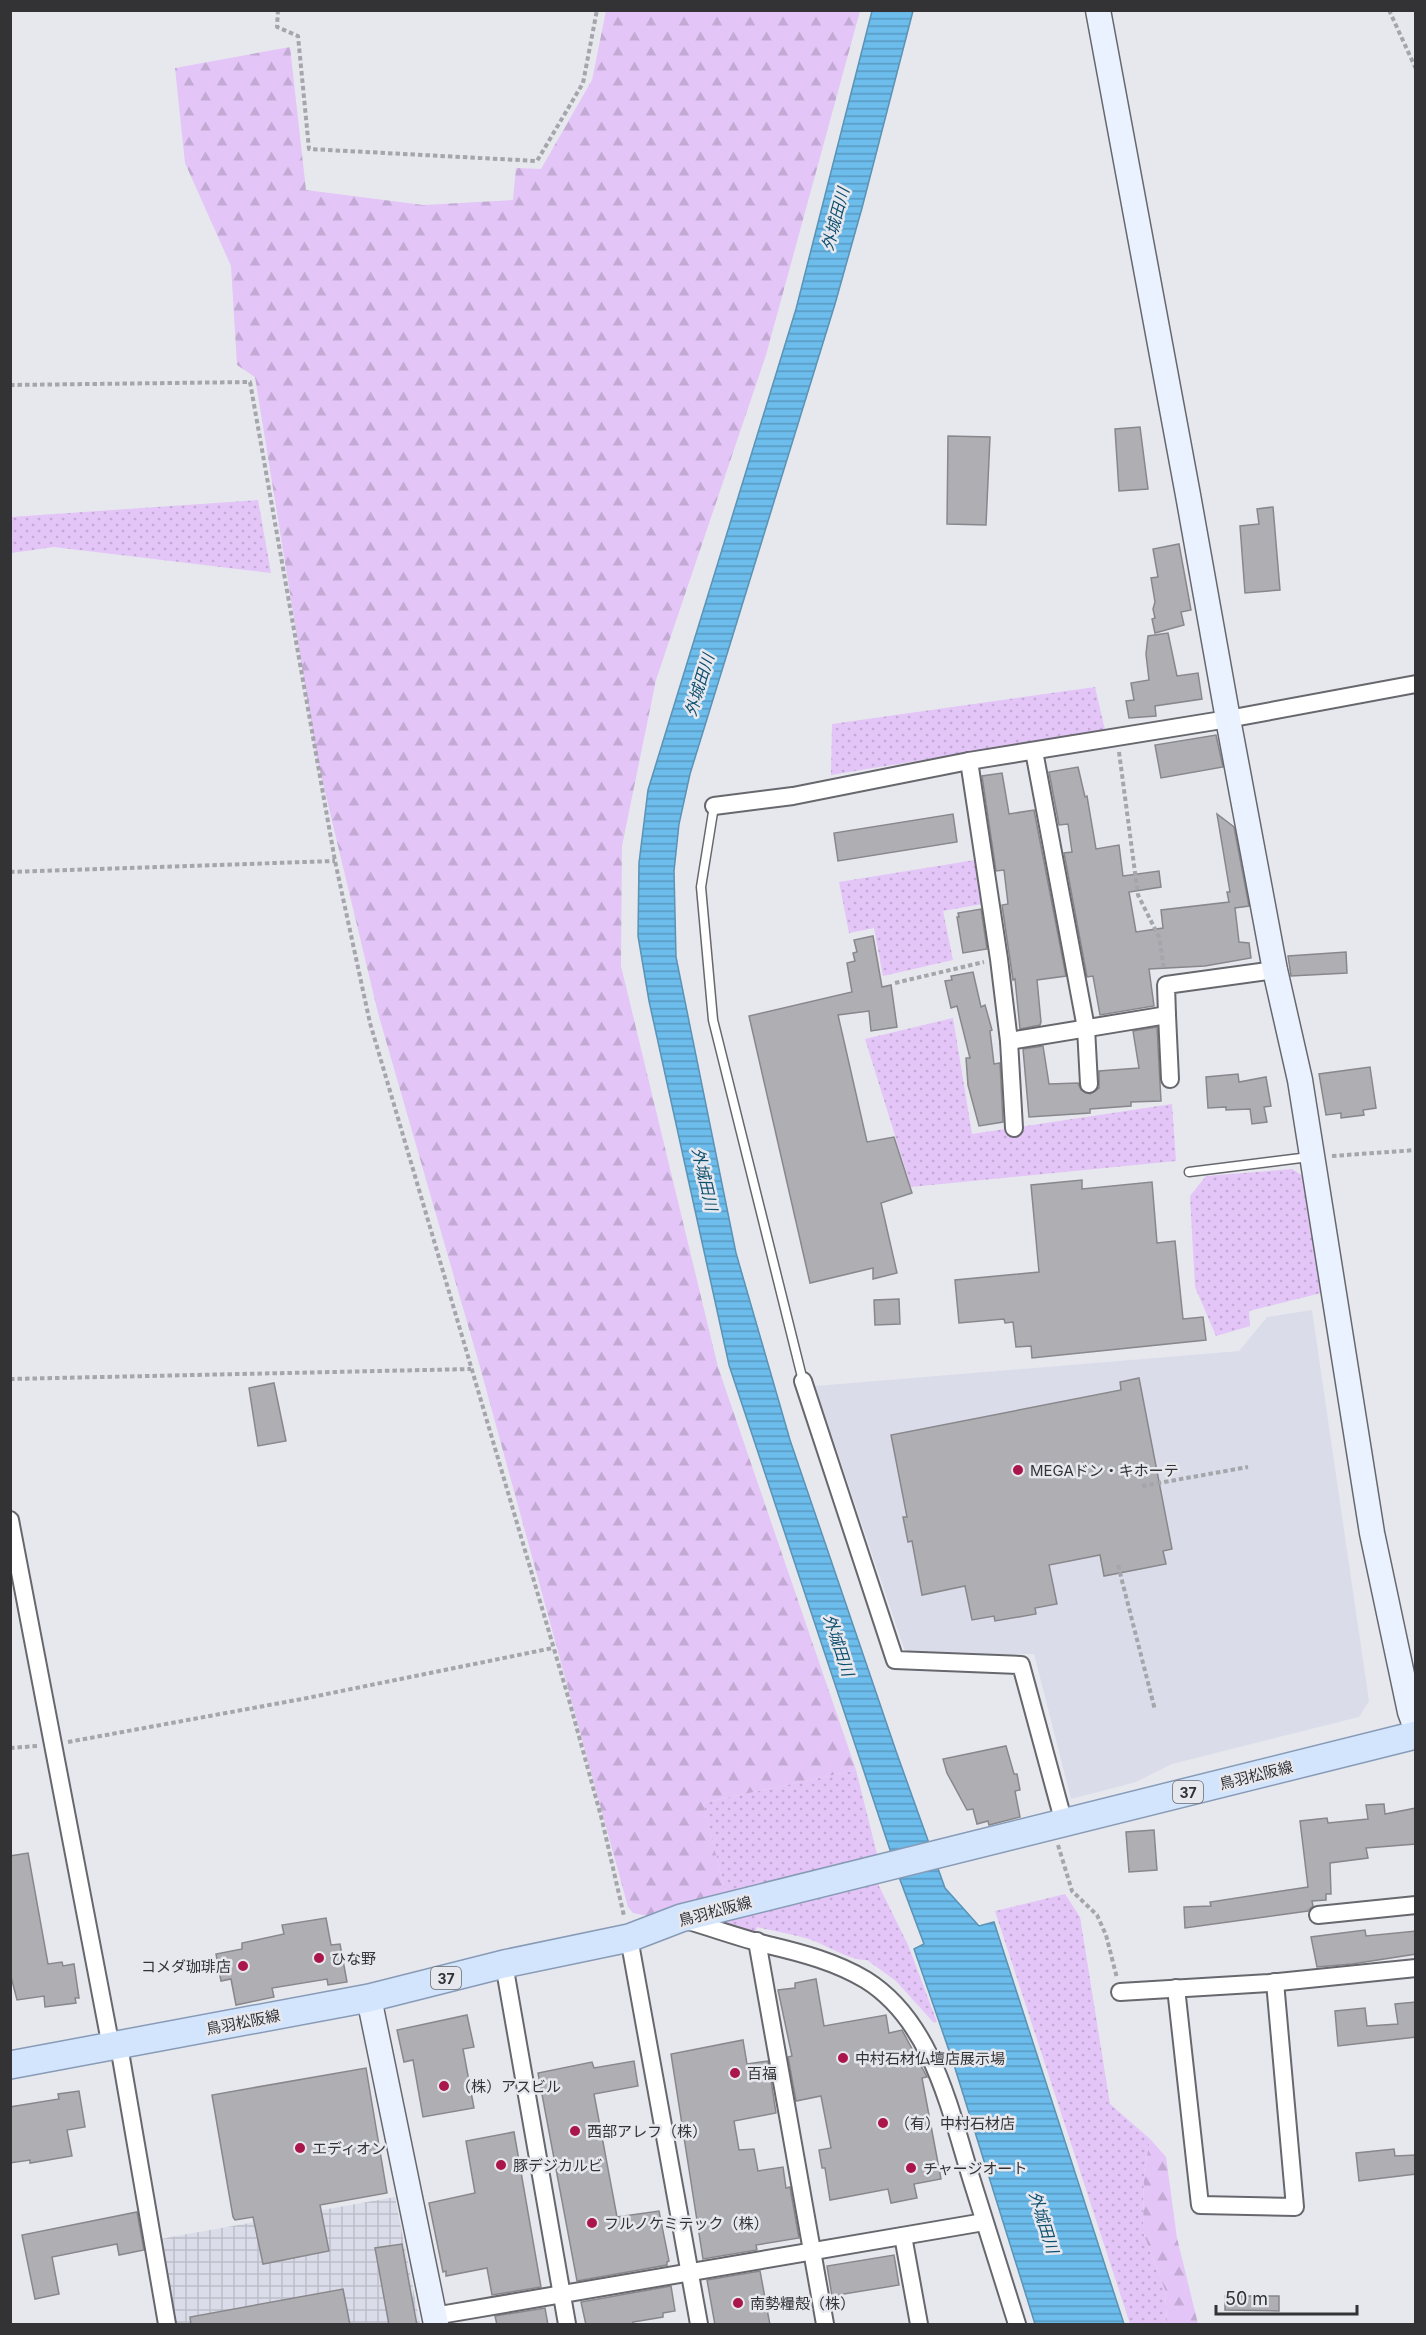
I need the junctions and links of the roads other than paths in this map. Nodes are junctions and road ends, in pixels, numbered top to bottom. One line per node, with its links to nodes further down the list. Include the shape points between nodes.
1 (1098, 10): 3 (street)
2 (1416, 684): 3 (street)
3 (1228, 719): 4 (street); 7 (street)
4 (1034, 751): 5 (street); 9 (street)
5 (969, 761): 6 (street, via 793,796); 10 (street)
6 (714, 806): 16 (lane, via 701,887 713,1020)
7 (1275, 970): 8 (street, via 1166,985); 14 (street)
8 (1167, 1015): 9 (street); 11 (street)
9 (1086, 1028): 10 (street); 12 (street)
10 (1009, 1041): 13 (street)
11 (1170, 1079)
12 (1089, 1083)
13 (1014, 1128)
14 (1313, 1157): 15 (lane); 18 (street, via 1372,1533)
15 (1189, 1172)
16 (803, 1381): 20 (street, via 895,1660 1021,1665)
17 (11, 1529): 32 (street)
18 (1416, 1728)
19 (1416, 1735): 20 (main road, 鳥羽松阪線 / 37)
20 (1064, 1822): 23 (main road, 鳥羽松阪線 / 37)
21 (1416, 1905): 22 (street)
22 (1318, 1915)
23 (681, 1918): 24 (main road, 鳥羽松阪線 / 37); 25 (street)
24 (629, 1938): 26 (main road, 鳥羽松阪線 / 37); 37 (street)
25 (757, 1941): 34 (street, via 840,1966 878,1988 903,2013 922,2042 942,2087); 36 (street)
26 (504, 1964): 31 (main road, 鳥羽松阪線 / 37); 38 (street)
27 (1416, 1968): 28 (street)
28 (1275, 1982): 29 (street); 29 (street, via 1295,2207 1200,2205)
29 (1176, 1988): 30 (street)
30 (1120, 1992)
31 (369, 1998): 32 (main road, 鳥羽松阪線 / 37); 39 (street)
32 (115, 2047): 33 (main road, 鳥羽松阪線 / 37); 40 (street)
33 (10, 2065)
34 (984, 2222): 35 (street); 45 (street)
35 (903, 2236): 36 (street); 44 (street)
36 (812, 2251): 37 (street); 43 (street)
37 (689, 2271): 38 (street); 42 (street)
38 (561, 2294): 39 (street); 41 (street)
39 (435, 2320)
40 (167, 2325)
41 (567, 2325)
42 (699, 2325)
43 (825, 2325)
44 (920, 2325)
45 (1017, 2325)

